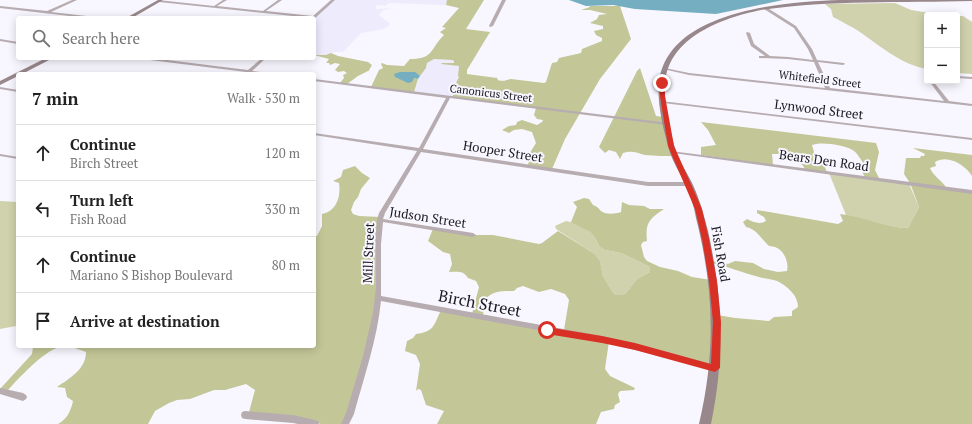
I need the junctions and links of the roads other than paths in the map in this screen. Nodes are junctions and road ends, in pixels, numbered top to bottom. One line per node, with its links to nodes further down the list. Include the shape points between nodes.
1 (75, 0): 11 (street)
2 (160, 0): 8 (street); 14 (main road)
3 (225, 0): 8 (street)
4 (280, 0): 12 (street)
5 (333, 0): 16 (street)
6 (504, 0): 17 (street)
7 (972, 0): 10 (main road, via 826,2)
8 (215, 6): 12 (street)
9 (0, 7): 11 (street)
10 (765, 8): 26 (street, via 795,26); 28 (main road, via 731,16 700,30 676,51)
11 (48, 12): 13 (street)
12 (263, 12): 15 (street)
13 (79, 16)
14 (132, 16)
15 (303, 16)
16 (314, 16)
17 (491, 26)
18 (748, 33): 22 (street, via 752,45)
19 (0, 40): 20 (street)
20 (16, 43)
21 (760, 57): 22 (street)
22 (769, 57): 26 (street)
23 (46, 60): 29 (main road)
24 (156, 60): 30 (street)
25 (262, 60): 31 (street)
26 (815, 61): 27 (street); 39 (street)
27 (843, 64)
28 (665, 70): 39 (street, Whitefield Street); 42 (main road, Fish Road)
29 (22, 72)
30 (240, 72)
31 (248, 72)
32 (16, 75): 36 (main road)
33 (960, 76): 34 (street)
34 (972, 78)
35 (316, 80): 41 (street, Canonicus Street)
36 (0, 83)
37 (933, 84): 43 (street)
38 (0, 88): 40 (street)
39 (828, 89): 43 (street, Whitefield Street)
40 (16, 91)
41 (449, 97): 45 (street, Canonicus Street); 48 (street, Mill Street)
42 (663, 102): 45 (main road, Fish Road); 47 (street, Lynwood Street)
43 (947, 102): 44 (street, Whitefield Street)
44 (972, 105)
45 (666, 121): 49 (main road, Fish Road)
46 (316, 134): 48 (street, Hooper Street)
47 (972, 139)
48 (420, 150): 52 (street, Hooper Street, via 648,184); 54 (street, Mill Street)
49 (673, 152): 52 (main road, Fish Road); 53 (street, Bears Den Road)
50 (0, 155): 51 (street)
51 (16, 158)
52 (689, 184): 57 (main road, Fish Road, via 699,209 713,281 717,322)
53 (972, 192)
54 (380, 220): 55 (street, Judson Street); 56 (street, Mill Street)
55 (473, 235)
56 (378, 298): 57 (street, Birch Street, via 602,339); 62 (street, Mill Street, via 373,334)
57 (715, 368): 63 (main road, Fish Road)
58 (0, 391): 59 (street)
59 (23, 397)
60 (245, 415): 61 (street, via 293,419)
61 (315, 424)
62 (345, 424)
63 (705, 424)

